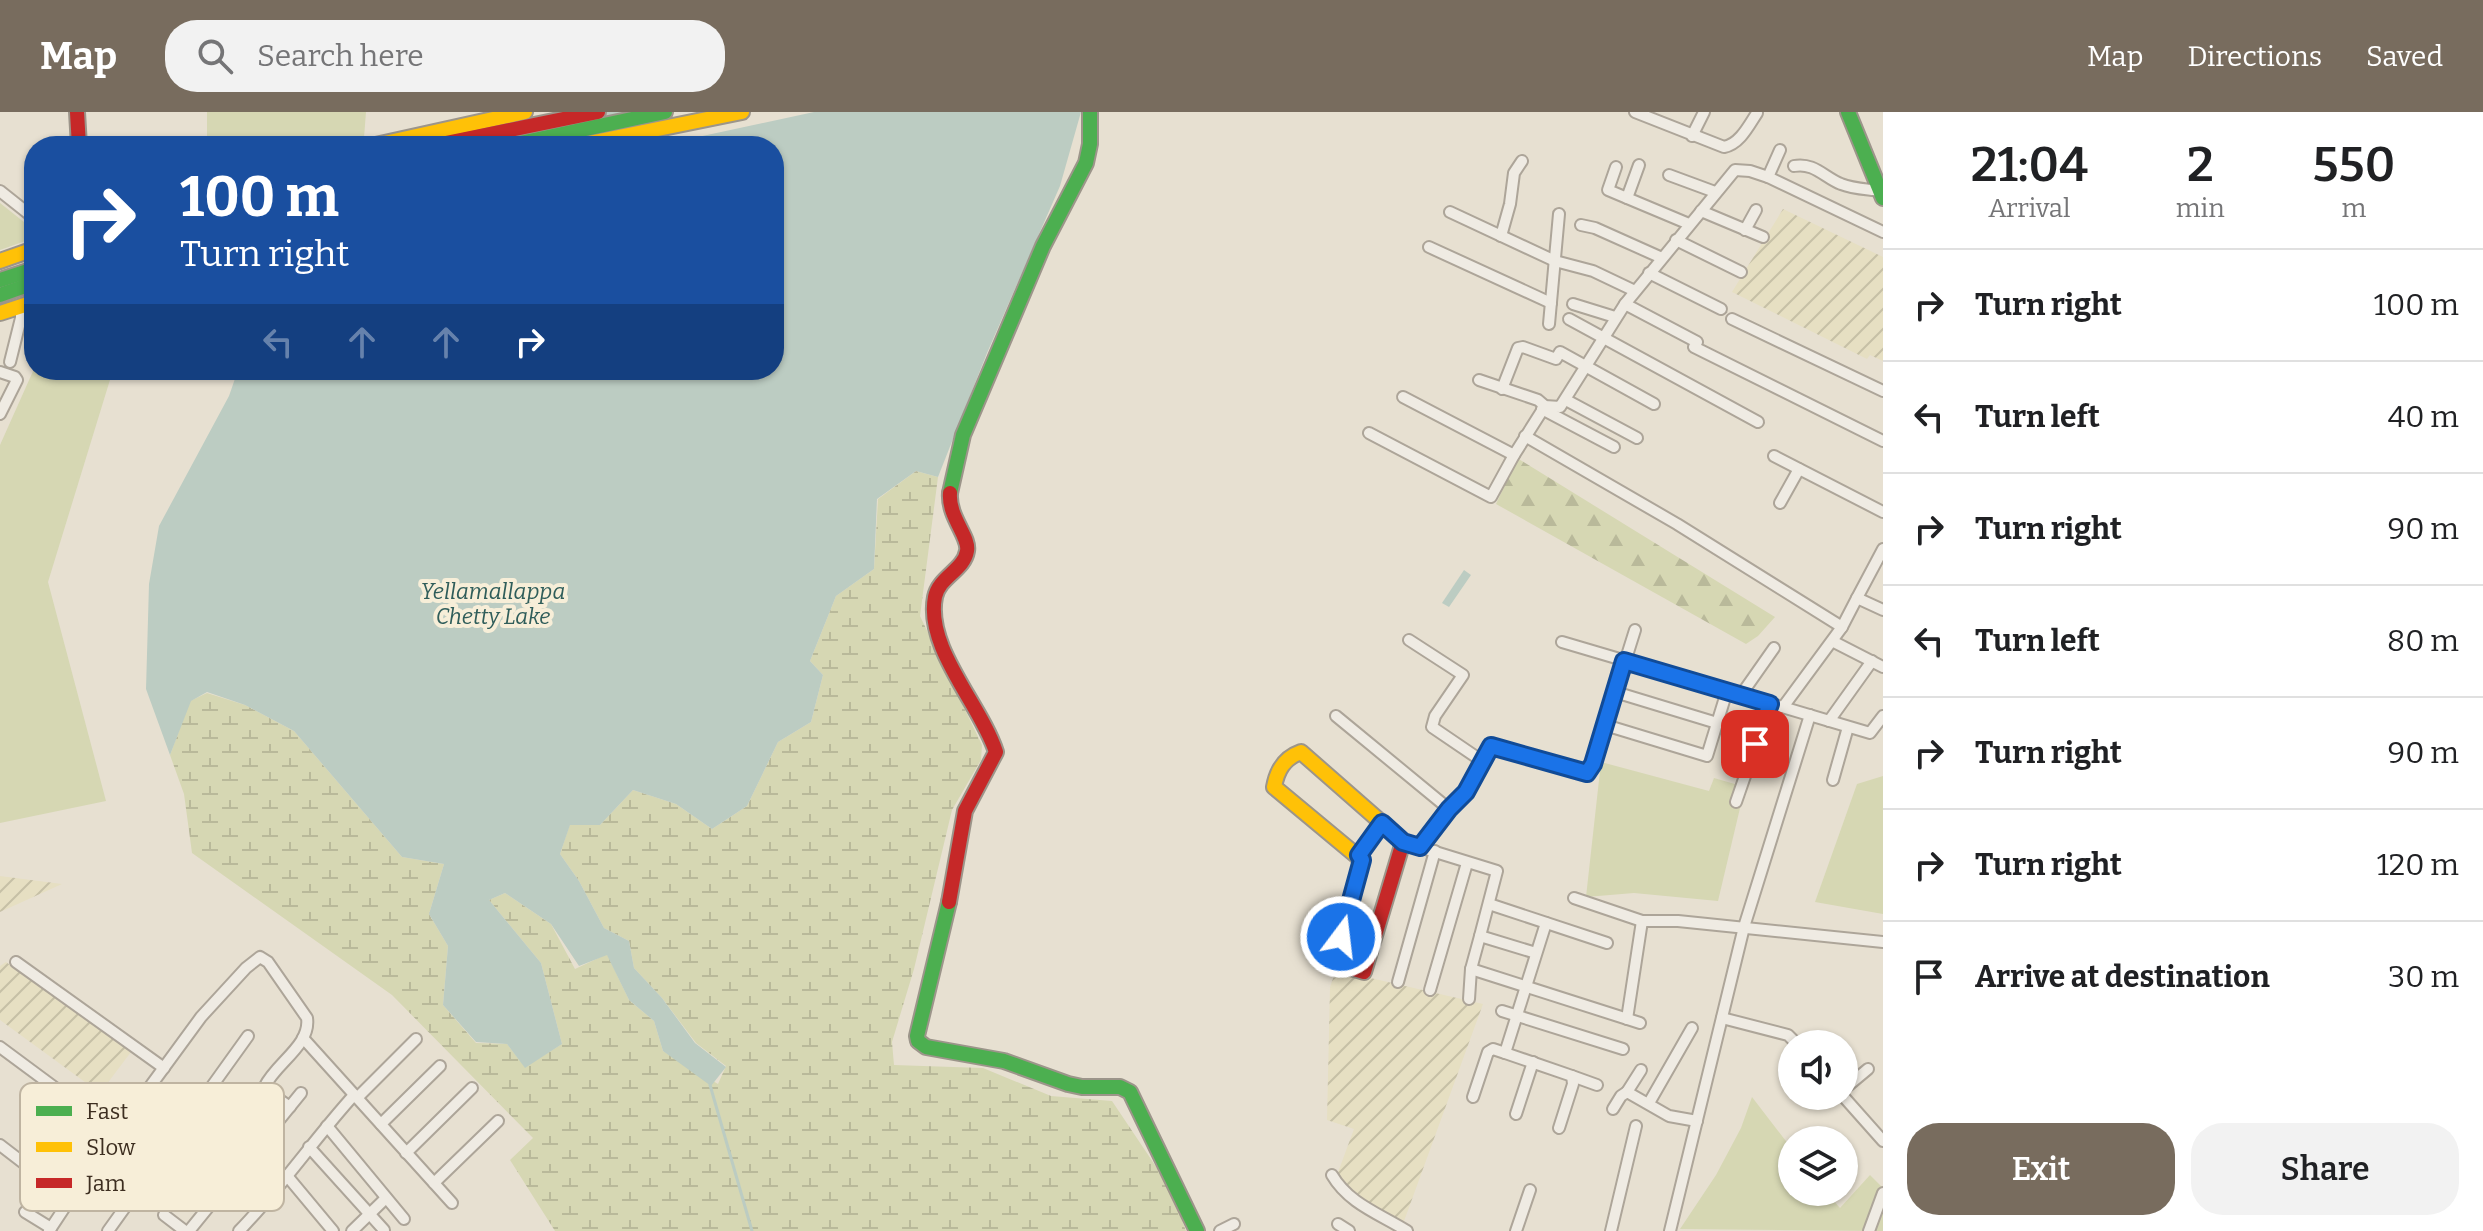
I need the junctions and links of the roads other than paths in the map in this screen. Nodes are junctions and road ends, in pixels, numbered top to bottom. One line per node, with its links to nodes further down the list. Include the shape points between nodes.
1 (77, 112): 13 (main road)
2 (525, 112): 14 (main road)
3 (742, 112): 12 (main road, via 665,128)
4 (1090, 112): 209 (main road, via 1086,163 995,356 951,479 951,507 968,549 963,562 938,586 936,617 950,662 996,752 965,811 917,1036 926,1047 1004,1061 1082,1087 1130,1092)
5 (1635, 112): 11 (street)
6 (1704, 112): 17 (street)
7 (1757, 112): 8 (street); 17 (street, via 1732,145)
8 (1771, 112)
9 (1848, 112): 27 (main road)
10 (661, 113): 12 (main road)
11 (1655, 115): 17 (street)
12 (598, 122): 15 (main road); 16 (main road)
13 (78, 136)
14 (416, 136)
15 (501, 136)
16 (544, 136)
17 (1692, 136)
18 (1780, 150): 24 (street)
19 (1522, 161): 38 (street, via 1514,173)
20 (1639, 165): 28 (street)
21 (1794, 166): 27 (street, via 1806,165 1844,185)
22 (1616, 167): 28 (street, via 1608,190)
23 (1669, 175): 26 (street)
24 (1768, 177): 26 (street, via 1735,170); 37 (street)
25 (0, 191): 29 (street)
26 (1715, 192): 31 (street)
27 (1882, 194)
28 (1627, 198): 34 (street)
29 (24, 210)
30 (1756, 210): 36 (street)
31 (1701, 211): 34 (street); 36 (street)
32 (1450, 212): 38 (street)
33 (1559, 214): 45 (street)
34 (1689, 224): 40 (street)
35 (1581, 225): 43 (street)
36 (1745, 230): 39 (street)
37 (1883, 232)
38 (1501, 236): 45 (street)
39 (1763, 237)
40 (1676, 240): 43 (street); 47 (street)
41 (1429, 247): 53 (street)
42 (24, 253): 44 (main road)
43 (1662, 258): 48 (street)
44 (0, 261)
45 (1555, 261): 51 (street); 53 (street)
46 (24, 272): 49 (main road)
47 (1741, 272)
48 (1649, 273): 51 (street); 57 (street)
49 (0, 280)
50 (24, 287): 52 (main road)
51 (1635, 291): 55 (street)
52 (0, 295)
53 (1551, 303): 63 (street)
54 (1573, 304): 60 (street)
55 (1625, 304): 60 (street); 80 (street, via 1697,342 1694,347)
56 (24, 305): 59 (main road)
57 (1721, 309)
58 (24, 311): 65 (street)
59 (0, 313)
60 (1615, 317): 64 (street)
61 (1569, 319): 64 (street)
62 (1732, 319): 70 (street)
63 (1549, 324)
64 (1603, 337): 66 (street); 76 (street)
65 (10, 362)
66 (1586, 367): 69 (street, via 1560,352 1556,359 1518,348); 72 (street); 73 (street)
67 (0, 372): 75 (street, via 17,380)
68 (1479, 380): 69 (street)
69 (1502, 389): 74 (street, via 1538,400)
70 (1883, 391)
71 (1403, 397): 82 (street)
72 (1566, 400): 74 (street, via 1560,407); 79 (street)
73 (1654, 404)
74 (1544, 407): 78 (street); 81 (street)
75 (0, 414)
76 (1758, 422)
77 (1369, 433): 82 (street, via 1491,497)
78 (1525, 436): 82 (street); 90 (street)
79 (1637, 438)
80 (1883, 441)
81 (1614, 447)
82 (1514, 455)
83 (1774, 456): 84 (street)
84 (1799, 469): 85 (street); 86 (street)
85 (1780, 503)
86 (1883, 512)
87 (1883, 549): 88 (street)
88 (1857, 598): 89 (street); 90 (street)
89 (1883, 610)
90 (1842, 627): 94 (street)
91 (1635, 630): 96 (street)
92 (1409, 640): 111 (street, via 1463,675 1432,727)
93 (1562, 642): 96 (street)
94 (1834, 642): 97 (street); 103 (street)
95 (1774, 648): 101 (street)
96 (1624, 661): 99 (street); 100 (street)
97 (1872, 661): 98 (street); 107 (street)
98 (1883, 667)
99 (1727, 691): 101 (street); 108 (street)
100 (1615, 692): 108 (street); 109 (street)
101 (1741, 695): 102 (street)
102 (1770, 704): 103 (street); 113 (street)
103 (1783, 707): 104 (street)
104 (1810, 715): 107 (street); 125 (street)
105 (1336, 716): 114 (street)
106 (1883, 716): 110 (street, via 1870,733)
107 (1829, 721): 110 (street)
108 (1717, 723): 109 (street, via 1707,756)
109 (1605, 725): 111 (street, via 1587,773 1491,746)
110 (1848, 727): 112 (street)
111 (1482, 761): 114 (street, via 1466,792)
112 (1833, 780)
113 (1736, 802)
114 (1449, 809): 117 (street)
115 (1382, 823): 116 (street); 119 (main road); 119 (main road, via 1301,752 1290,754 1274,775 1274,787)
116 (1403, 842): 117 (street); 119 (main road, via 1364,972 1334,963 1362,860)
117 (1420, 847): 118 (street)
118 (1435, 851): 120 (street); 132 (street)
119 (1359, 855)
120 (1467, 863): 122 (street, via 1497,871); 134 (street)
121 (1574, 898): 123 (street)
122 (1489, 904): 124 (street); 126 (street)
123 (1642, 921): 125 (street); 139 (street)
124 (1546, 923): 128 (street); 129 (street)
125 (1744, 927): 127 (street); 138 (street)
126 (1480, 936): 129 (street); 131 (street)
127 (1883, 942)
128 (1607, 943)
129 (1536, 953): 133 (street)
130 (16, 962): 151 (street)
131 (1471, 969): 133 (street); 135 (street)
132 (1398, 982)
133 (1525, 986): 137 (street); 139 (street)
134 (1430, 990)
135 (1469, 999)
136 (1502, 1011): 137 (street)
137 (1516, 1016): 147 (street); 148 (street)
138 (1722, 1018): 142 (street); 174 (street)
139 (1627, 1019): 140 (street)
140 (1640, 1023)
141 (1692, 1028): 167 (street)
142 (1778, 1032)
143 (248, 1036): 158 (street)
144 (303, 1038): 151 (street, via 308,1026 303,1010 260,957 201,1017); 159 (street); 164 (street)
145 (416, 1039): 164 (street)
146 (0, 1047): 156 (street)
147 (1623, 1049)
148 (1505, 1053): 149 (street); 165 (street, via 1488,1052)
149 (1533, 1062): 154 (street); 172 (street)
150 (440, 1066): 175 (street)
151 (164, 1068): 157 (street)
152 (1868, 1069): 155 (street)
153 (1641, 1070): 162 (street)
154 (1572, 1076): 160 (street); 178 (street)
155 (1858, 1077)
156 (49, 1083)
157 (153, 1083)
158 (214, 1083)
159 (267, 1083)
160 (1597, 1085)
161 (472, 1088): 182 (street)
162 (1627, 1092): 167 (street); 169 (street)
163 (301, 1093): 168 (street)
164 (356, 1096): 175 (street); 176 (street)
165 (1473, 1097)
166 (284, 1103): 168 (street)
167 (1649, 1103): 174 (street, via 1669,1116)
168 (290, 1107): 171 (street)
169 (1613, 1109)
170 (1855, 1110): 179 (street)
171 (284, 1114)
172 (1516, 1114)
173 (498, 1121): 187 (street)
174 (1697, 1121): 215 (street)
175 (381, 1124): 182 (street)
176 (327, 1126): 181 (street); 190 (street)
177 (1636, 1126): 214 (street)
178 (1559, 1128)
179 (1883, 1141)
180 (0, 1145): 183 (street)
181 (309, 1147): 185 (street); 197 (street)
182 (406, 1153): 187 (street)
183 (20, 1160)
184 (1332, 1175): 212 (street, via 1357,1202)
185 (288, 1177): 186 (street); 207 (street)
186 (284, 1181)
187 (434, 1183): 191 (street)
188 (1530, 1190): 213 (street)
189 (1883, 1193): 216 (street)
190 (386, 1198): 197 (street); 199 (street)
191 (452, 1203)
192 (61, 1211): 202 (street)
193 (122, 1211): 204 (street)
194 (204, 1211): 205 (street)
195 (257, 1211): 206 (street)
196 (25, 1212): 202 (street)
197 (368, 1213): 203 (street); 208 (street)
198 (164, 1215): 205 (street)
199 (404, 1219)
200 (1234, 1224): 210 (street)
201 (1338, 1224): 211 (street)
202 (50, 1230)
203 (384, 1230)
204 (108, 1231)
205 (187, 1231)
206 (239, 1231)
207 (333, 1231)
208 (352, 1231)
209 (1197, 1231)
210 (1220, 1231)
211 (1349, 1231)
212 (1407, 1231)
213 (1516, 1231)
214 (1611, 1231)
215 (1670, 1231)
216 (1869, 1231)

